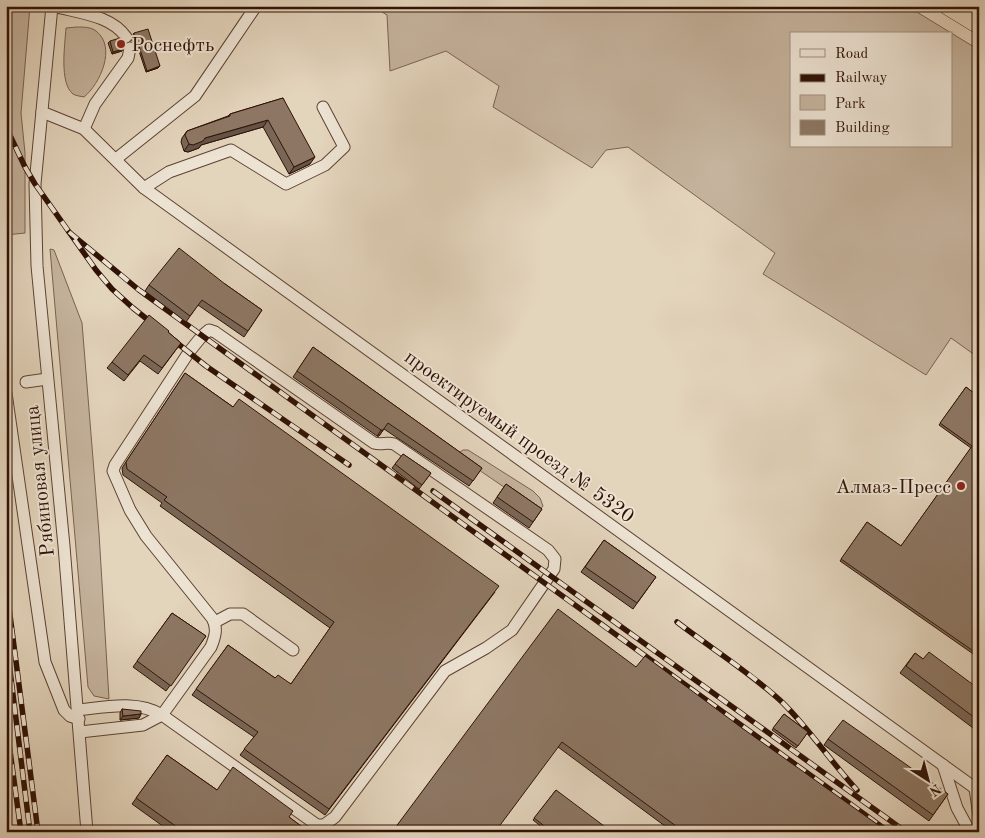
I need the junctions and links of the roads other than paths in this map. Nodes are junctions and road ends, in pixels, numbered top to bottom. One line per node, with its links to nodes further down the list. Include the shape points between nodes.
1 (53, 6): 6 (street, Рябиновая улица); 7 (street, via 107,20 119,28 128,43 128,58 95,104)
2 (256, 6): 8 (street, via 195,96)
3 (948, 6): 4 (highway)
4 (979, 25)
5 (323, 107): 9 (street, via 344,147 325,165 286,184 232,150 169,172)
6 (42, 112): 7 (street, проектируемый проезд № 5320); 10 (street, Рябиновая улица, via 35,184)
7 (84, 129): 8 (street, проектируемый проезд № 5320)
8 (116, 159): 9 (street, проектируемый проезд № 5320)
9 (144, 188): 18 (street, проектируемый проезд № 5320)
10 (47, 379): 11 (street); 15 (street, Рябиновая улица)
11 (26, 382)
12 (6, 393): 15 (street, via 45,662 64,710 70,716)
13 (214, 622): 14 (street, via 230,614 244,614); 16 (street, via 216,632 211,647); 16 (street, via 146,536 113,471 189,352 209,330 374,443 394,444 548,550 555,559 554,569 512,630 445,671 335,817 324,825 317,825)
14 (293, 650)
15 (78, 714): 16 (street, via 139,706); 17 (street, Рябиновая улица)
16 (162, 715): 17 (street, via 143,725)
17 (80, 732): 21 (street, Рябиновая улица)
18 (943, 765): 19 (street, проектируемый проезд № 5320); 22 (street, via 957,808)
19 (977, 790): 20 (street)
20 (979, 816)
21 (87, 832)
22 (970, 832)

